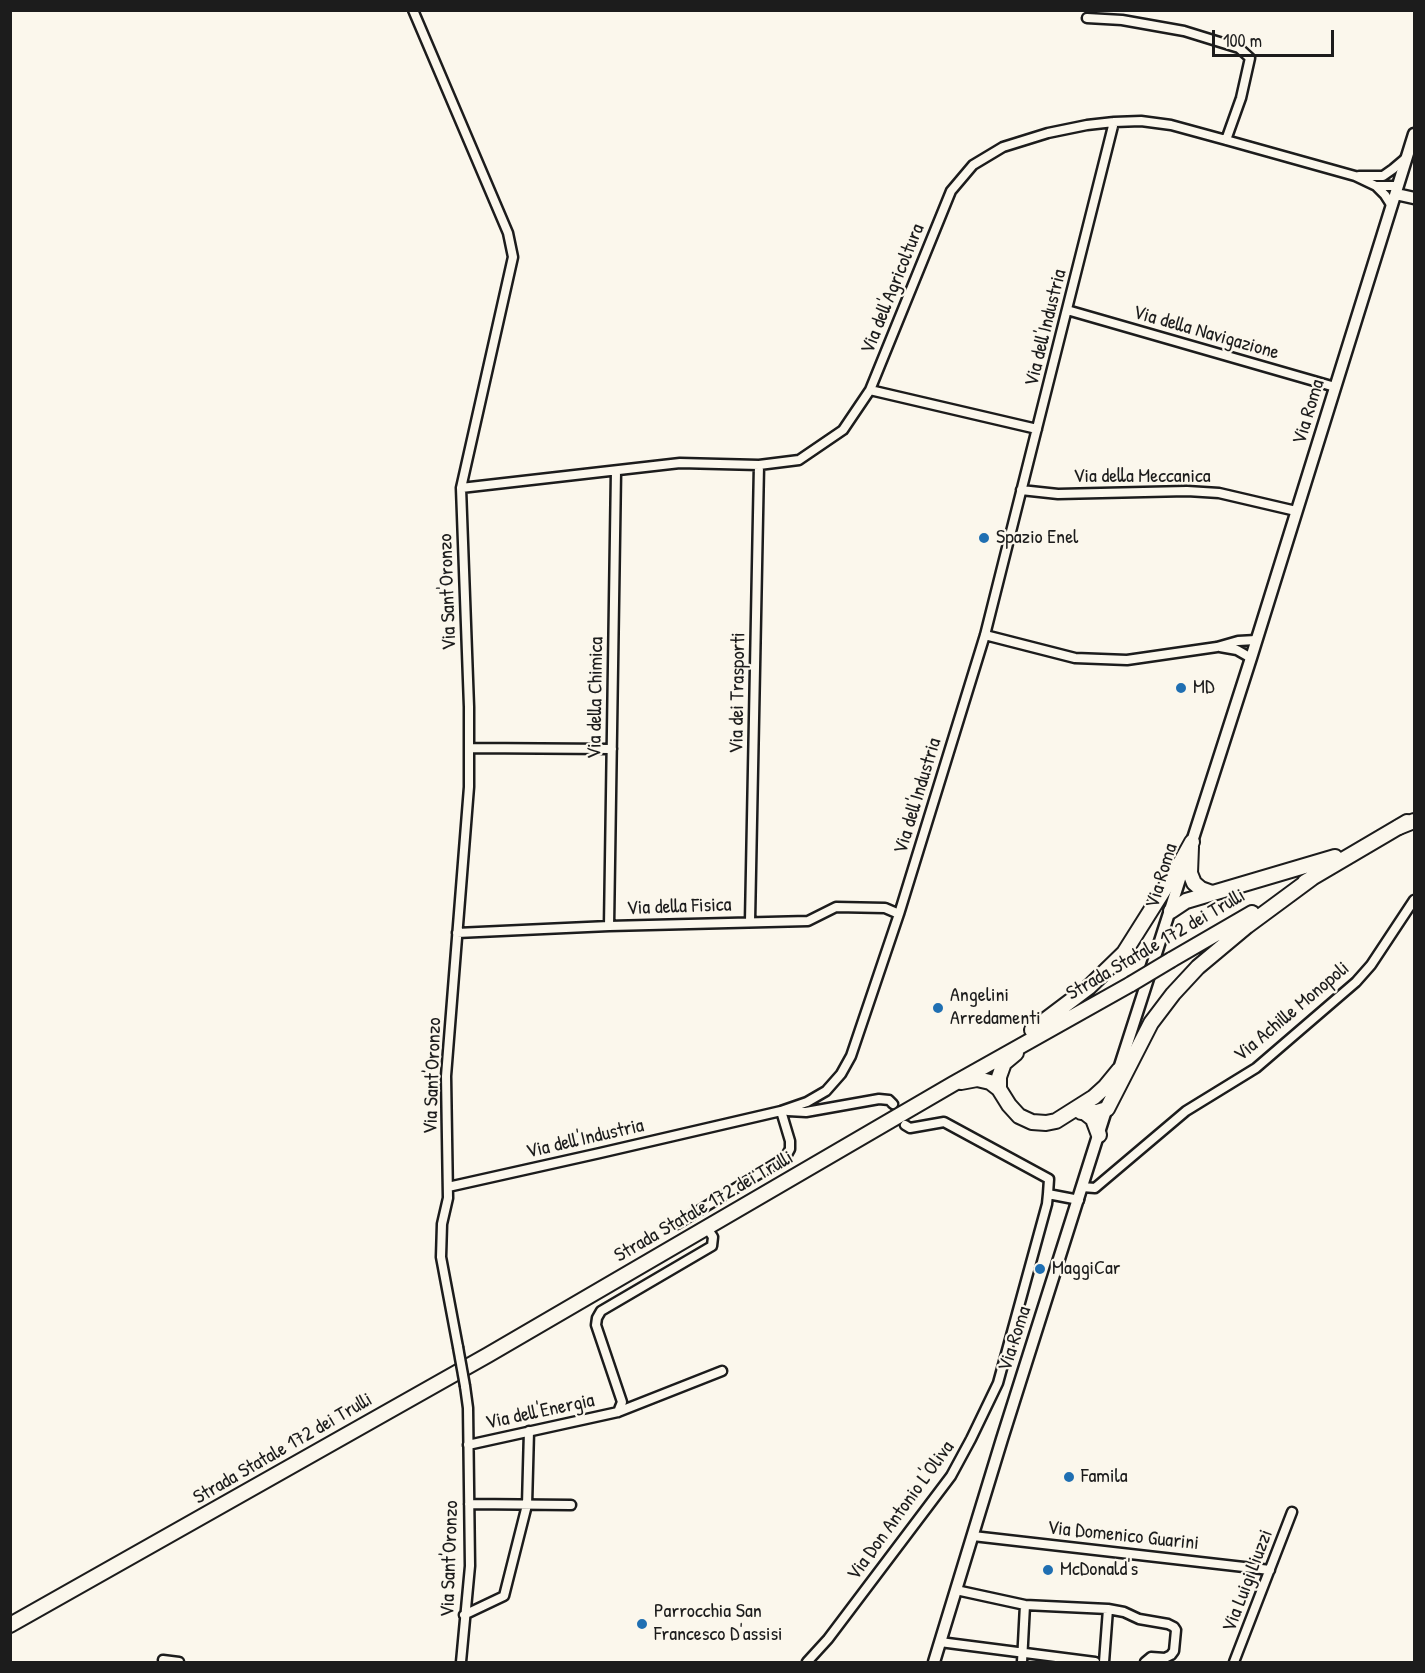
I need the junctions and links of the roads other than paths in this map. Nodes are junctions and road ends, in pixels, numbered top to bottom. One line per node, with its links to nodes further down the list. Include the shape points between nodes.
1 (413, 10): 19 (street, Via Sant'Oronzo, via 508,233 513,257)
2 (1087, 18): 5 (street, via 1122,20 1184,32 1239,48 1250,58)
3 (1114, 122): 5 (street, Via dell'Agricoltura, via 1171,125); 13 (street, Via dell'Industria); 15 (street, Via dell'Agricoltura, via 1048,133 1003,147 973,165 951,191)
4 (1414, 134): 6 (street, Via Roma)
5 (1226, 140): 7 (street, Via dell'Agricoltura)
6 (1407, 156): 8 (street); 10 (street, Via Roma)
7 (1355, 176): 8 (street, Via dell'Agricoltura); 9 (street, Via dell'Agricoltura)
8 (1383, 176): 10 (street)
9 (1376, 186): 10 (street, Via dell'Agricoltura); 12 (street, Via dell'Agricoltura)
10 (1397, 190): 11 (street); 12 (street, Via Roma)
11 (1414, 198)
12 (1392, 206): 14 (street, Via Roma)
13 (1067, 310): 14 (street, Via della Navigazione); 16 (street, Via dell'Industria)
14 (1335, 387): 21 (street, Via Roma)
15 (870, 390): 16 (street); 17 (street, Via dell'Agricoltura, via 843,430 799,460)
16 (1037, 429): 20 (street, Via dell'Industria)
17 (759, 465): 18 (street, Via dell'Agricoltura, via 680,463); 36 (street, Via dei Trasporti)
18 (616, 471): 19 (street, Via dell'Agricoltura); 27 (street, Via della Chimica)
19 (461, 488): 26 (street, Via Sant'Oronzo)
20 (1021, 490): 21 (street, Via della Meccanica, via 1058,494 1219,493); 22 (street, Via dell'Industria)
21 (1296, 511): 23 (street, Via Roma)
22 (985, 635): 24 (street, via 1075,658 1127,660); 35 (street, Via dell'Industria)
23 (1256, 639): 24 (street); 25 (street, Via Roma)
24 (1217, 647): 25 (street, via 1237,650)
25 (1251, 658): 29 (street, Via Roma)
26 (469, 748): 27 (street); 38 (street, Via Sant'Oronzo)
27 (612, 749): 37 (street, Via della Chimica)
28 (1414, 820): 30 (main road, Strada Statale 172 dei Trulli)
29 (1192, 842): 32 (main road, via 1190,873 1194,883); 34 (street, Via Roma); 40 (main road, via 1124,953 1089,987)
30 (1365, 847): 31 (main road, Strada Statale 172 dei Trulli); 32 (main road)
31 (1312, 878): 39 (main road, Strada Statale 172 dei Trulli, bridge); 47 (main road, via 1246,926 1173,994 1151,1023)
32 (1212, 893): 34 (main road, via 1186,901)
33 (1414, 900): 53 (street, Via Achille Monopoli, via 1356,982 1256,1068 1186,1111 1095,1188)
34 (1171, 911): 41 (street, Via Roma)
35 (899, 914): 36 (street, Via della Fisica, via 885,908 836,907 808,921); 44 (street, Via dell'Industria, via 851,1056)
36 (750, 921): 37 (street, Via della Fisica)
37 (609, 926): 38 (street, Via della Fisica)
38 (457, 933): 52 (street, Via Sant'Oronzo, via 446,1076)
39 (1030, 1039): 40 (main road, Strada Statale 172 dei Trulli); 43 (main road, via 1004,1063)
40 (984, 1065): 42 (main road, Strada Statale 172 dei Trulli)
41 (1119, 1070): 47 (street, Via Roma); 49 (main road)
42 (953, 1084): 43 (main road, via 977,1079); 57 (main road, Strada Statale 172 dei Trulli)
43 (999, 1089): 49 (main road, via 1019,1116 1032,1122 1047,1123)
44 (825, 1091): 46 (street); 48 (street, Via dell'Industria)
45 (893, 1104): 46 (street, via 879,1099)
46 (831, 1107): 48 (street)
47 (1107, 1109): 49 (main road); 51 (street, Via Roma)
48 (781, 1111): 52 (street, Via dell'Industria); 56 (street, via 790,1141 785,1158)
49 (1079, 1112): 51 (main road, via 1093,1119)
50 (905, 1125): 54 (street, via 910,1128 944,1122 1049,1179)
51 (1099, 1135): 53 (street, Via Roma)
52 (448, 1187): 61 (street, Via Sant'Oronzo, bridge, via 441,1257 465,1386)
53 (1083, 1187): 55 (street, Via Roma)
54 (1048, 1194): 55 (street); 78 (street, Via Don Antonio L'Oliva, via 998,1383 971,1439 951,1476)
55 (1079, 1200): 66 (street, Via Roma)
56 (677, 1224)
57 (707, 1228): 59 (street, Via dell'Energia, via 712,1246 601,1311 597,1318 622,1402); 72 (main road, Strada Statale 172 dei Trulli)
58 (722, 1371): 59 (street, Via dell'Energia)
59 (618, 1412): 60 (street, Via dell'Energia)
60 (529, 1431): 61 (street, Via dell'Energia); 63 (street)
61 (468, 1445): 62 (street, Via Sant'Oronzo)
62 (469, 1504): 63 (street); 71 (street, Via Sant'Oronzo, via 470,1566)
63 (527, 1505): 64 (street); 71 (street, via 504,1596)
64 (571, 1505)
65 (1292, 1512): 67 (street, Via Luigi Liuzzi)
66 (973, 1536): 67 (street, Via Domenico Guarini); 68 (street, Via Roma)
67 (1270, 1570): 83 (street, Via Luigi Liuzzi)
68 (956, 1590): 69 (street); 73 (street, Via Roma)
69 (1025, 1605): 70 (street); 74 (street)
70 (1108, 1609): 81 (street); 82 (street, via 1174,1627 1171,1655 1151,1657)
71 (465, 1615): 77 (street, Via Sant'Oronzo)
72 (10, 1625)
73 (940, 1642): 74 (street); 79 (street, Via Roma)
74 (1022, 1658): 80 (street)
75 (163, 1660): 76 (street)
76 (179, 1662)
77 (461, 1662)
78 (807, 1662)
79 (934, 1662)
80 (1095, 1662)
81 (1104, 1662)
82 (1145, 1662)
83 (1234, 1662)

